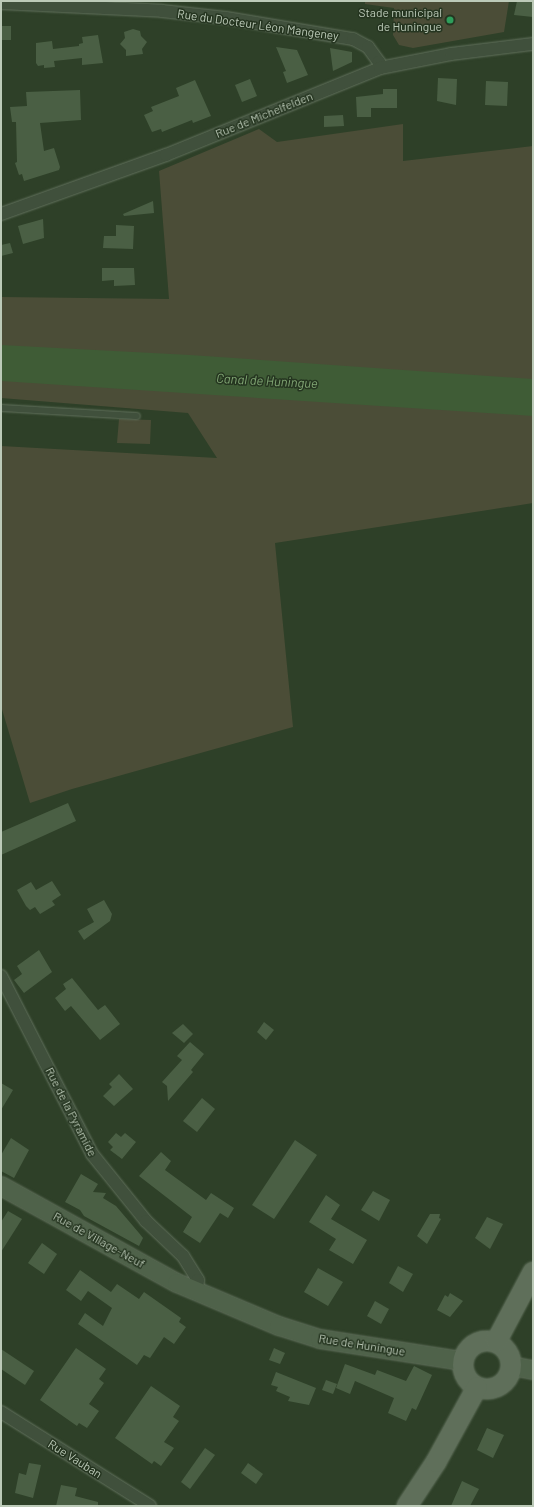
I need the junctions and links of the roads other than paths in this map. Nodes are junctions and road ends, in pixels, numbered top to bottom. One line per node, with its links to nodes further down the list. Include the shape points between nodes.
1 (35, 2): 2 (street, Rue du Docteur Léon Mangeney); 3 (street, Rue du Docteur Léon Mangeney)
2 (1, 3)
3 (162, 6): 5 (street, Rue du Docteur Léon Mangeney, via 353,39 368,47 379,62)
4 (533, 44): 5 (street, Rue de Michelfelden, via 451,54)
5 (380, 68): 6 (street, Rue de Michelfelden, via 166,155)
6 (1, 214)
7 (1, 408): 8 (lane)
8 (137, 416)
9 (1, 976): 12 (street, Rue de la Pyramide, via 92,1154 146,1221 183,1256 198,1280)
10 (1, 1186): 12 (street, Rue de Village-Neuf)
11 (533, 1272): 13 (main road)
12 (197, 1292): 14 (street, Rue de Huningue, via 320,1339)
13 (496, 1342): 14 (main road, via 488,1340 473,1345); 15 (main road, via 508,1352)
14 (462, 1361): 17 (main road, via 465,1375)
15 (512, 1366): 16 (street); 17 (main road, via 510,1374 500,1386 484,1389)
16 (533, 1370)
17 (477, 1387): 20 (main road, via 436,1462)
18 (1, 1412): 19 (street, Rue Vauban)
19 (148, 1506)
20 (407, 1506)

